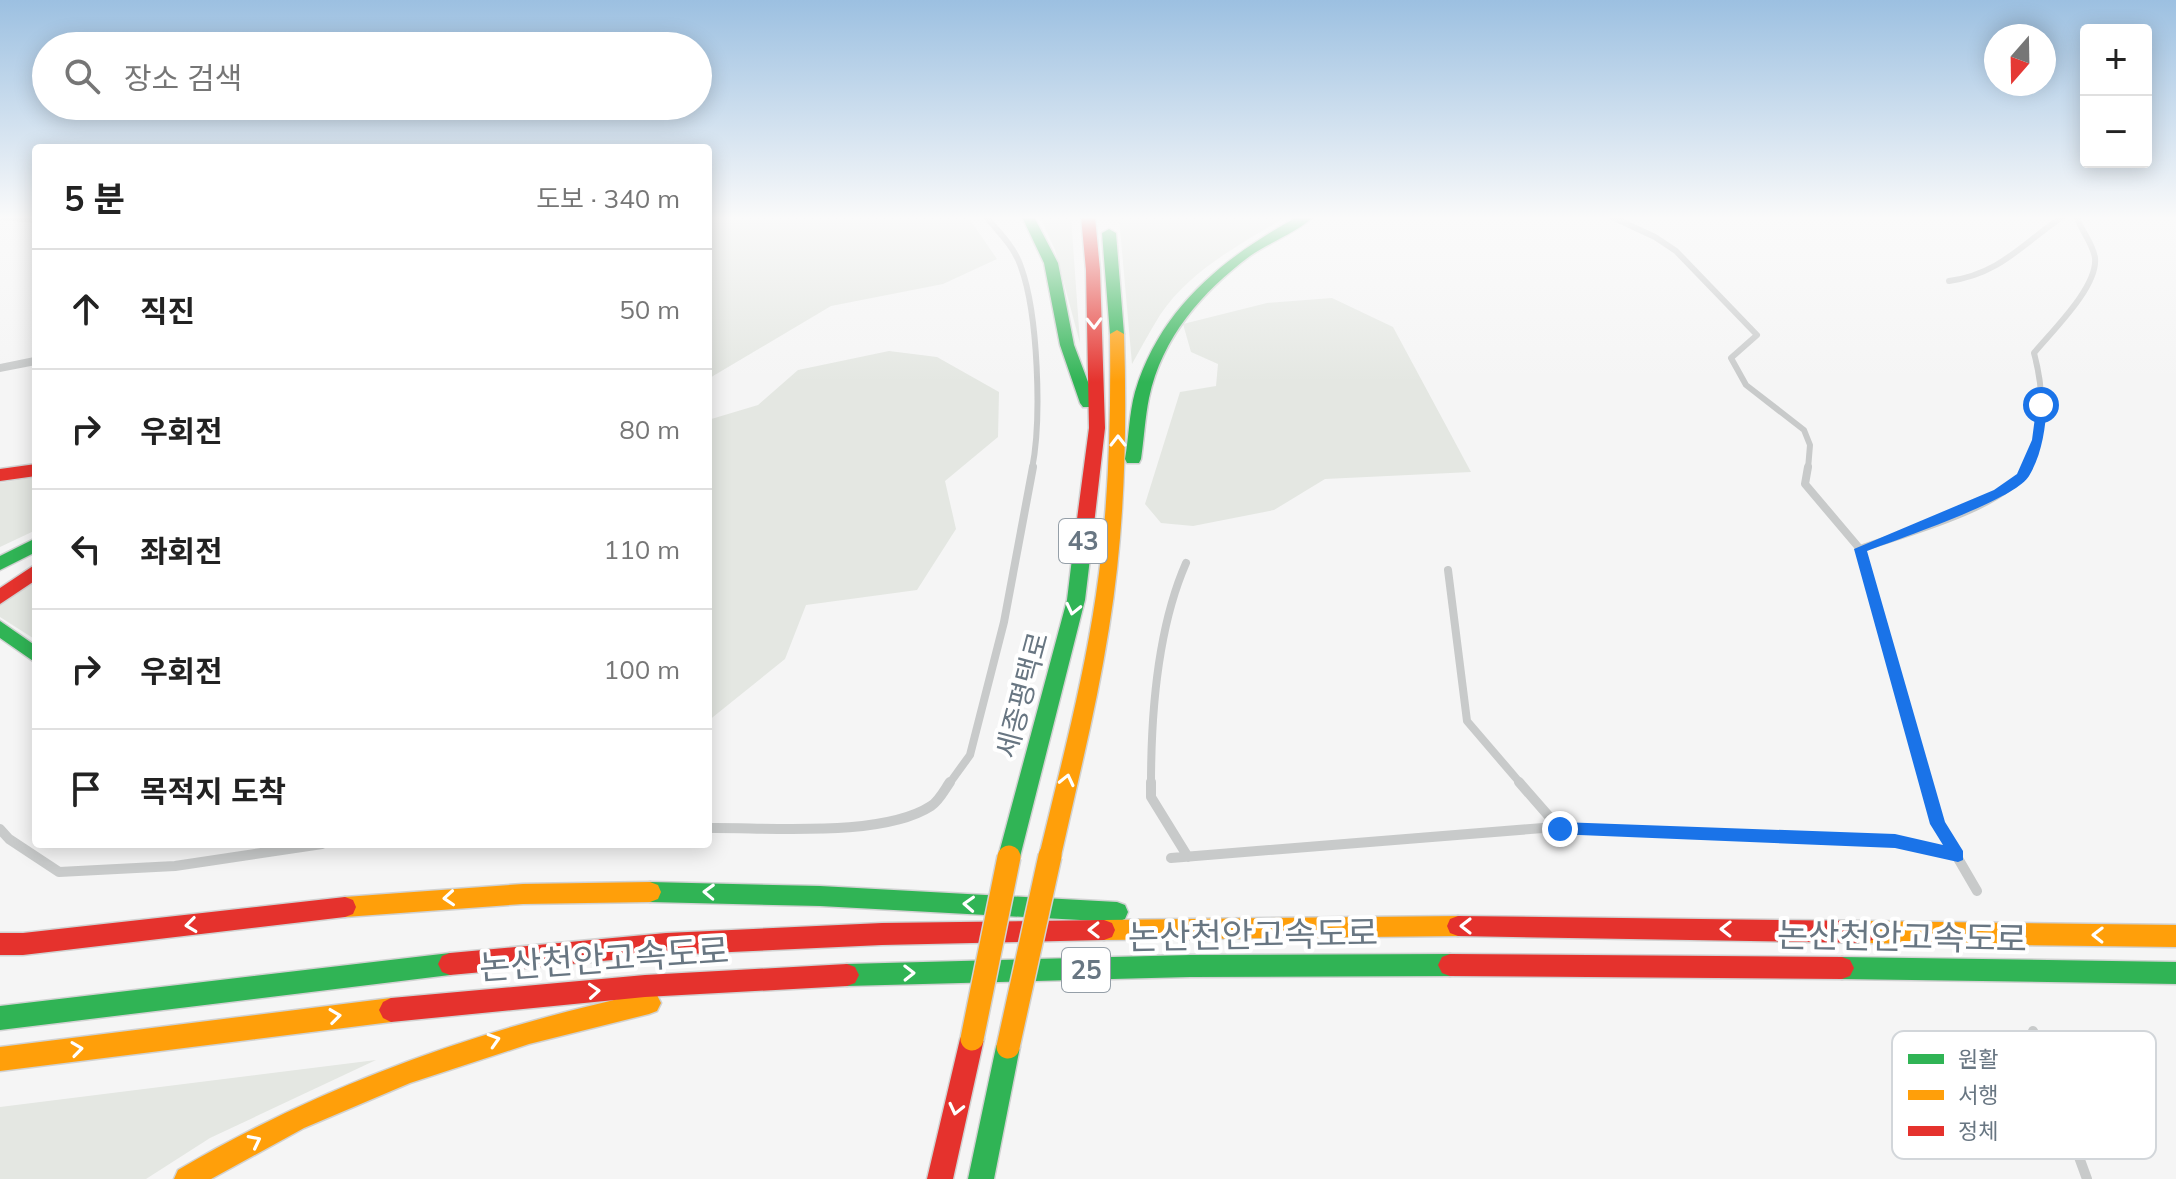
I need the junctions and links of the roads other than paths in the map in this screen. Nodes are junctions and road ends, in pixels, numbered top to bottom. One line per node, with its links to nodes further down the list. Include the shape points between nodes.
1 (1023, 272): 27 (lane, via 1037,378 1037,444 1004,622 970,755 933,805 900,820 863,826)
2 (1054, 272): 12 (highway, via 1067,346)
3 (1093, 272): 12 (highway, 세종평택로 / 43, one-way to 12)
4 (1114, 272): 23 (highway, 43, one-way to 4, via 1118,455)
5 (1217, 272): 23 (highway, via 1177,313 1157,348 1143,392 1127,500)
6 (1696, 272): 16 (lane, via 1757,335 1731,358 1734,370 1771,407 1803,429 1810,441 1805,484)
7 (1991, 272): 9 (lane)
8 (2094, 272): 16 (lane, via 2034,353 2041,372 2038,440 2022,477 1998,493)
9 (1949, 281)
10 (32, 361): 11 (street)
11 (0, 368)
12 (1097, 428): 44 (highway, 세종평택로 / 43, one-way to 44, bridge, via 1076,600 1009,857)
13 (32, 471): 14 (highway)
14 (0, 475)
15 (32, 546): 17 (highway)
16 (1860, 549): 31 (lane, via 1938,824)
17 (1, 563)
18 (1186, 563): 32 (lane, via 1171,598 1151,738 1151,797)
19 (32, 566): 22 (highway)
20 (1448, 570): 29 (lane, via 1467,721)
21 (32, 574): 24 (highway)
22 (0, 583)
23 (1105, 594): 45 (highway, 43, one-way to 23, bridge)
24 (0, 597)
25 (0, 628): 26 (highway)
26 (32, 653)
27 (712, 828)
28 (0, 829): 30 (lane, via 59,872 175,866)
29 (1560, 829): 31 (lane, via 1895,841); 32 (lane)
30 (295, 848)
31 (1958, 855): 34 (lane)
32 (1188, 857): 33 (lane)
33 (1171, 858)
34 (1977, 891)
35 (1354, 925): 36 (highway, 논산천안고속도로 / 25, one-way to 35); 37 (highway, one-way to 37, via 689,891 385,902); 40 (highway, 논산천안고속도로 / 25, one-way to 40, via 882,934 666,944 368,972)
36 (2176, 936)
37 (0, 944)
38 (2176, 973): 39 (highway, 논산천안고속도로 / 25, one-way to 38, via 1365,965)
39 (859, 974): 41 (highway, 논산천안고속도로 / 25, one-way to 39, via 432,1004); 43 (highway, one-way to 39, via 348,1096 498,1039 640,1005)
40 (0, 1018)
41 (0, 1059)
42 (2080, 1159): 46 (lane)
43 (187, 1179)
44 (940, 1179)
45 (981, 1179)
46 (2087, 1179)

